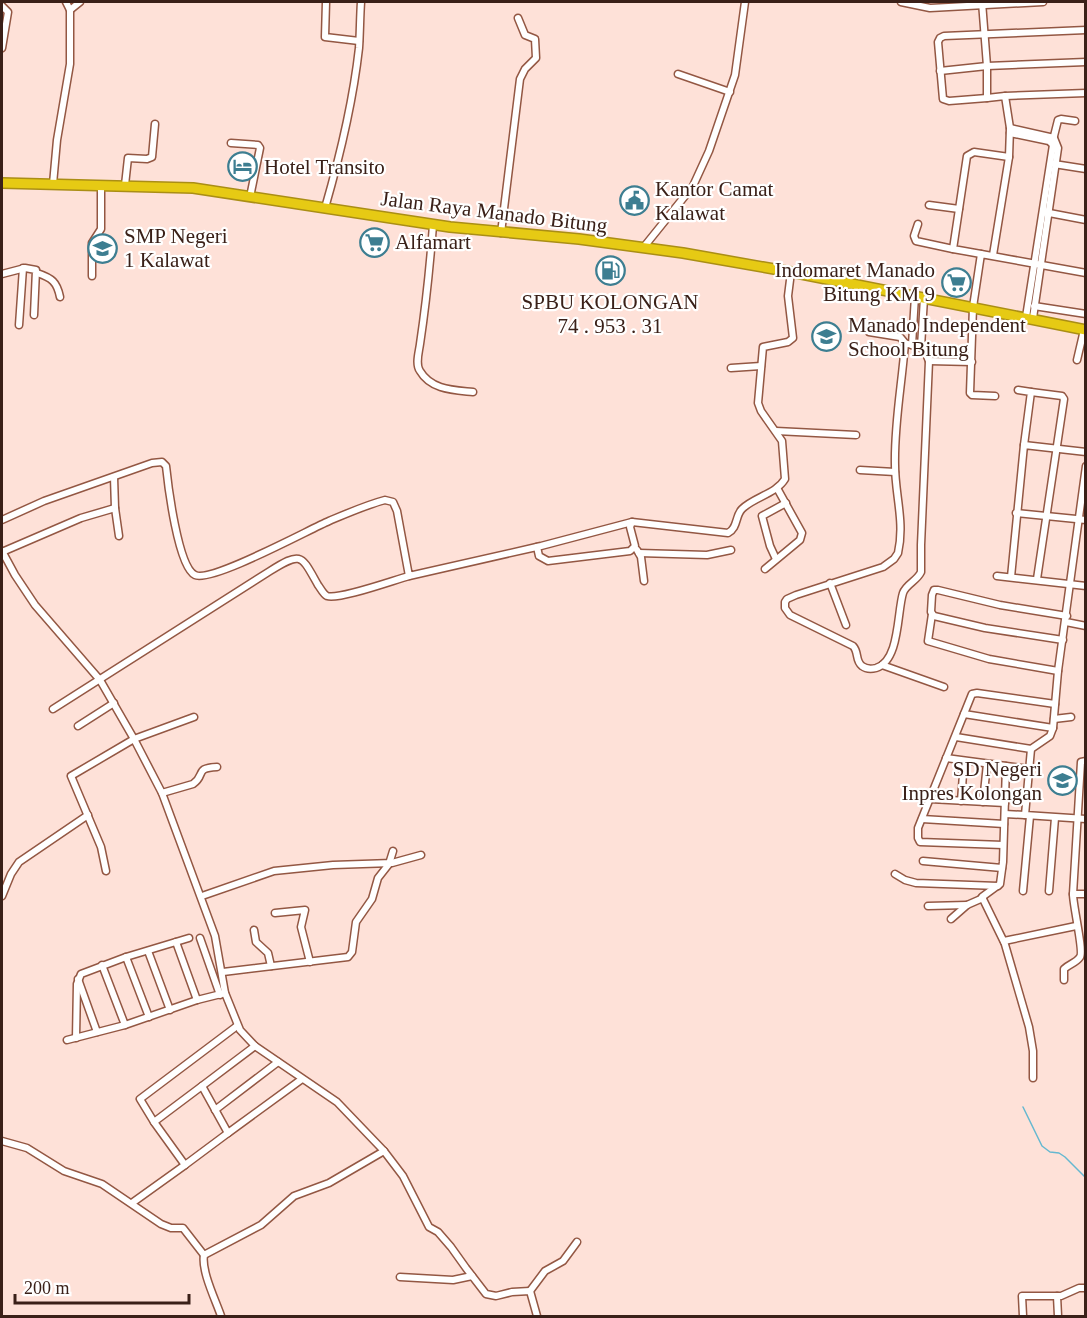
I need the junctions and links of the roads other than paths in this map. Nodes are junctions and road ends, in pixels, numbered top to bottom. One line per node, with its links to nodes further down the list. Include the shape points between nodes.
1 (66, 2): 11 (street)
2 (80, 2): 11 (street)
3 (326, 2): 15 (street, via 325,37)
4 (354, 2): 5 (street)
5 (361, 2): 15 (street)
6 (745, 2): 21 (street)
7 (901, 2): 9 (street, via 930,8)
8 (1043, 2): 9 (street)
9 (982, 4): 14 (street)
10 (2, 6): 16 (street, via 8,12)
11 (69, 10): 34 (street, via 70,64)
12 (518, 18): 45 (street, via 525,35 535,39 536,58 520,79)
13 (1086, 30): 14 (street)
14 (984, 35): 18 (street); 19 (street, via 940,38)
15 (359, 41): 39 (street, via 342,148)
16 (2, 48)
17 (1086, 62): 18 (street)
18 (987, 66): 19 (street); 24 (street)
19 (940, 71): 24 (street, via 945,100)
20 (678, 74): 21 (street)
21 (730, 92): 46 (street, via 693,186)
22 (1086, 93): 23 (street)
23 (1005, 96): 24 (street); 27 (street)
24 (987, 98)
25 (1075, 121): 28 (street, via 1058,120)
26 (155, 124): 36 (street, via 152,157 128,158)
27 (1010, 131): 28 (street); 30 (street)
28 (1053, 140): 31 (street, via 1058,148)
29 (231, 143): 37 (street, via 259,146)
30 (1009, 157): 40 (street, via 969,154); 49 (street)
31 (1054, 164): 32 (street); 41 (street)
32 (1086, 169)
33 (2, 183): 34 (highway, Jalan Raya Manado Bitung)
34 (53, 184): 35 (highway, Jalan Raya Manado Bitung)
35 (101, 185): 36 (highway, Jalan Raya Manado Bitung); 56 (street, via 101,229 92,243)
36 (125, 185): 37 (highway, Jalan Raya Manado Bitung, via 193,188)
37 (250, 197): 39 (highway, Jalan Raya Manado Bitung)
38 (929, 205): 40 (street)
39 (325, 207): 44 (highway, Jalan Raya Manado Bitung)
40 (959, 209): 47 (street)
41 (1046, 212): 42 (street); 50 (street)
42 (1086, 220)
43 (918, 224): 47 (street, via 916,241)
44 (434, 225): 45 (highway, Jalan Raya Manado Bitung); 75 (street, via 418,369 442,389)
45 (501, 232): 46 (highway, Jalan Raya Manado Bitung)
46 (643, 248): 52 (highway, Jalan Raya Manado Bitung)
47 (953, 249): 48 (street)
48 (981, 254): 49 (street); 60 (street)
49 (993, 255): 50 (street)
50 (1038, 264): 54 (street); 59 (street); 63 (street)
51 (22, 268): 53 (street, via 34,268); 55 (street); 64 (street)
52 (791, 272): 58 (highway, Jalan Raya Manado Bitung); 72 (street, via 788,296 793,338 763,347)
53 (37, 273): 57 (street, via 53,280); 62 (street)
54 (1086, 273)
55 (2, 274)
56 (92, 276)
57 (60, 297)
58 (919, 297): 60 (highway, Jalan Raya Manado Bitung); 67 (street); 68 (street)
59 (1034, 306): 61 (street); 63 (street)
60 (973, 307): 63 (highway, Jalan Raya Manado Bitung); 71 (street)
61 (1086, 314)
62 (34, 315)
63 (1030, 318): 65 (highway, Jalan Raya Manado Bitung)
64 (19, 325)
65 (1085, 330): 69 (street)
66 (869, 332): 67 (street, via 900,337)
67 (908, 344): 68 (street); 85 (street, via 898,394)
68 (921, 347): 70 (street)
69 (1077, 360)
70 (929, 361): 71 (street); 116 (street, via 921,572 904,592 895,644)
71 (972, 362): 77 (street, via 971,394)
72 (761, 366): 73 (street); 78 (street, via 759,405)
73 (731, 368)
74 (1018, 390): 76 (street)
75 (473, 392)
76 (1031, 392): 80 (street); 81 (street, via 1064,398)
77 (995, 396)
78 (776, 431): 79 (street); 87 (street, via 782,441 786,475)
79 (856, 435)
80 (1024, 445): 81 (street); 90 (street)
81 (1057, 448): 82 (street); 91 (street)
82 (1086, 452)
83 (1086, 466): 93 (street)
84 (860, 470): 85 (street)
85 (895, 472): 108 (street, via 900,544 894,559 883,567)
86 (114, 477): 89 (street); 92 (street); 103 (street, via 152,463 162,462 166,466 181,555 195,575 212,574 243,562 385,500 393,502 397,511)
87 (777, 488): 88 (street); 94 (street, via 742,509 728,533)
88 (786, 503): 101 (street, via 802,533 800,540); 101 (street, via 762,516)
89 (115, 508): 95 (street); 99 (street, via 81,518)
90 (1016, 513): 91 (street); 105 (street)
91 (1046, 516): 93 (street); 106 (street)
92 (2, 520)
93 (1082, 520): 109 (street)
94 (632, 522): 96 (street); 97 (street)
95 (119, 536)
96 (635, 544): 97 (street, via 630,551 548,561 539,556); 100 (street)
97 (537, 547): 103 (street)
98 (731, 550): 100 (street, via 707,555)
99 (2, 552): 118 (street, via 35,605)
100 (639, 553): 107 (street)
101 (776, 560): 102 (street)
102 (765, 569)
103 (409, 576): 118 (street, via 328,596 307,563 292,559)
104 (998, 576): 105 (street)
105 (1011, 577): 106 (street)
106 (1037, 579): 109 (street)
107 (644, 581)
108 (830, 583): 113 (street); 116 (street, via 787,599 785,608 790,615 853,646 862,666 874,669)
109 (1070, 584): 110 (street); 112 (street)
110 (1086, 586)
111 (932, 614): 112 (street, via 932,595 936,590); 115 (street, via 985,628); 117 (street, via 928,641 989,659)
112 (1066, 619): 114 (street); 115 (street)
113 (846, 626)
114 (1086, 626)
115 (1063, 640): 117 (street)
116 (882, 665): 119 (street)
117 (1058, 671): 121 (street)
118 (99, 680): 120 (street); 122 (street)
119 (944, 687)
120 (114, 703): 127 (street); 130 (street)
121 (1055, 704): 123 (street, via 975,692); 126 (street)
122 (53, 709)
123 (964, 714): 128 (street); 129 (street)
124 (194, 717): 130 (street)
125 (1071, 717): 126 (street)
126 (1054, 719): 128 (street)
127 (78, 726)
128 (1053, 728): 131 (street, via 1050,736)
129 (956, 737): 131 (street); 132 (street)
130 (134, 739): 139 (street); 145 (street, via 71,776)
131 (1031, 749): 138 (street)
132 (946, 758): 133 (street); 140 (street)
133 (964, 761): 135 (street); 141 (street)
134 (1086, 761): 149 (street, via 1081,762)
135 (987, 764): 136 (street); 142 (street)
136 (1006, 766): 138 (street); 143 (street)
137 (217, 767): 139 (street, via 202,770 193,784)
138 (1029, 769): 146 (street)
139 (162, 793): 165 (street)
140 (930, 799): 141 (street); 148 (street)
141 (961, 801): 142 (street)
142 (983, 802): 143 (street)
143 (1005, 803): 144 (street)
144 (1005, 814): 146 (street); 150 (street)
145 (88, 815): 157 (street); 164 (street, via 19,862)
146 (1027, 816): 147 (street); 160 (street)
147 (1055, 818): 149 (street); 161 (street)
148 (922, 819): 150 (street); 151 (street, via 918,828 920,842)
149 (1082, 819): 162 (street)
150 (1004, 824): 151 (street)
151 (1003, 845): 156 (street)
152 (393, 851): 155 (street)
153 (421, 855): 155 (street)
154 (923, 861): 156 (street)
155 (390, 863): 165 (street, via 278,870); 179 (street, via 379,875 372,899 356,922 350,955)
156 (1002, 868): 159 (street)
157 (106, 871)
158 (895, 874): 159 (street, via 916,883)
159 (998, 886): 166 (street)
160 (1023, 891)
161 (1049, 891)
162 (1073, 894): 163 (street); 171 (street)
163 (1086, 894)
164 (2, 896)
165 (202, 896): 182 (street)
166 (983, 898): 168 (street); 176 (street)
167 (928, 906): 168 (street)
168 (967, 906): 170 (street)
169 (275, 913): 179 (street, via 305,910 301,927)
170 (951, 919)
171 (1076, 926): 176 (street); 184 (street, via 1082,952 1079,959 1064,969)
172 (254, 930): 181 (street, via 256,942 268,953)
173 (189, 938): 175 (street)
174 (200, 938): 185 (street)
175 (176, 942): 177 (street); 186 (street)
176 (1004, 942): 196 (street, via 1029,1027)
177 (148, 951): 178 (street); 187 (street)
178 (126, 957): 180 (street); 188 (street)
179 (310, 962): 181 (street)
180 (102, 965): 183 (street); 189 (street)
181 (271, 966): 182 (street)
182 (223, 972): 185 (street)
183 (78, 979): 191 (street); 192 (street)
184 (1064, 980)
185 (223, 994): 186 (street); 190 (street)
186 (197, 1000): 187 (street)
187 (170, 1010): 188 (street)
188 (149, 1017): 189 (street)
189 (125, 1025): 191 (street)
190 (237, 1026): 194 (street); 200 (street, via 140,1099)
191 (97, 1032): 192 (street)
192 (76, 1038): 193 (street)
193 (67, 1040)
194 (255, 1046): 195 (street); 198 (street)
195 (278, 1062): 197 (street); 199 (street)
196 (1034, 1078)
197 (302, 1079): 201 (street); 203 (street, via 337,1102)
198 (202, 1086): 199 (street); 200 (street)
199 (215, 1110): 201 (street)
200 (154, 1122): 204 (street)
201 (228, 1133): 204 (street)
202 (2, 1141): 205 (street, via 27,1148)
203 (384, 1151): 207 (street, via 329,1183 294,1196 261,1225); 208 (street, via 403,1176 429,1227 451,1246)
204 (185, 1165): 205 (street)
205 (132, 1203): 207 (street, via 165,1226 183,1228)
206 (577, 1242): 211 (street, via 563,1261 545,1271)
207 (204, 1256): 213 (street, via 205,1271)
208 (472, 1276): 209 (street, via 453,1280); 211 (street, via 486,1294)
209 (400, 1277)
210 (1086, 1288): 212 (street)
211 (530, 1291): 214 (street)
212 (1057, 1296): 215 (street, via 1022,1296); 216 (street)
213 (221, 1317)
214 (537, 1317)
215 (1023, 1317)
216 (1058, 1317)

